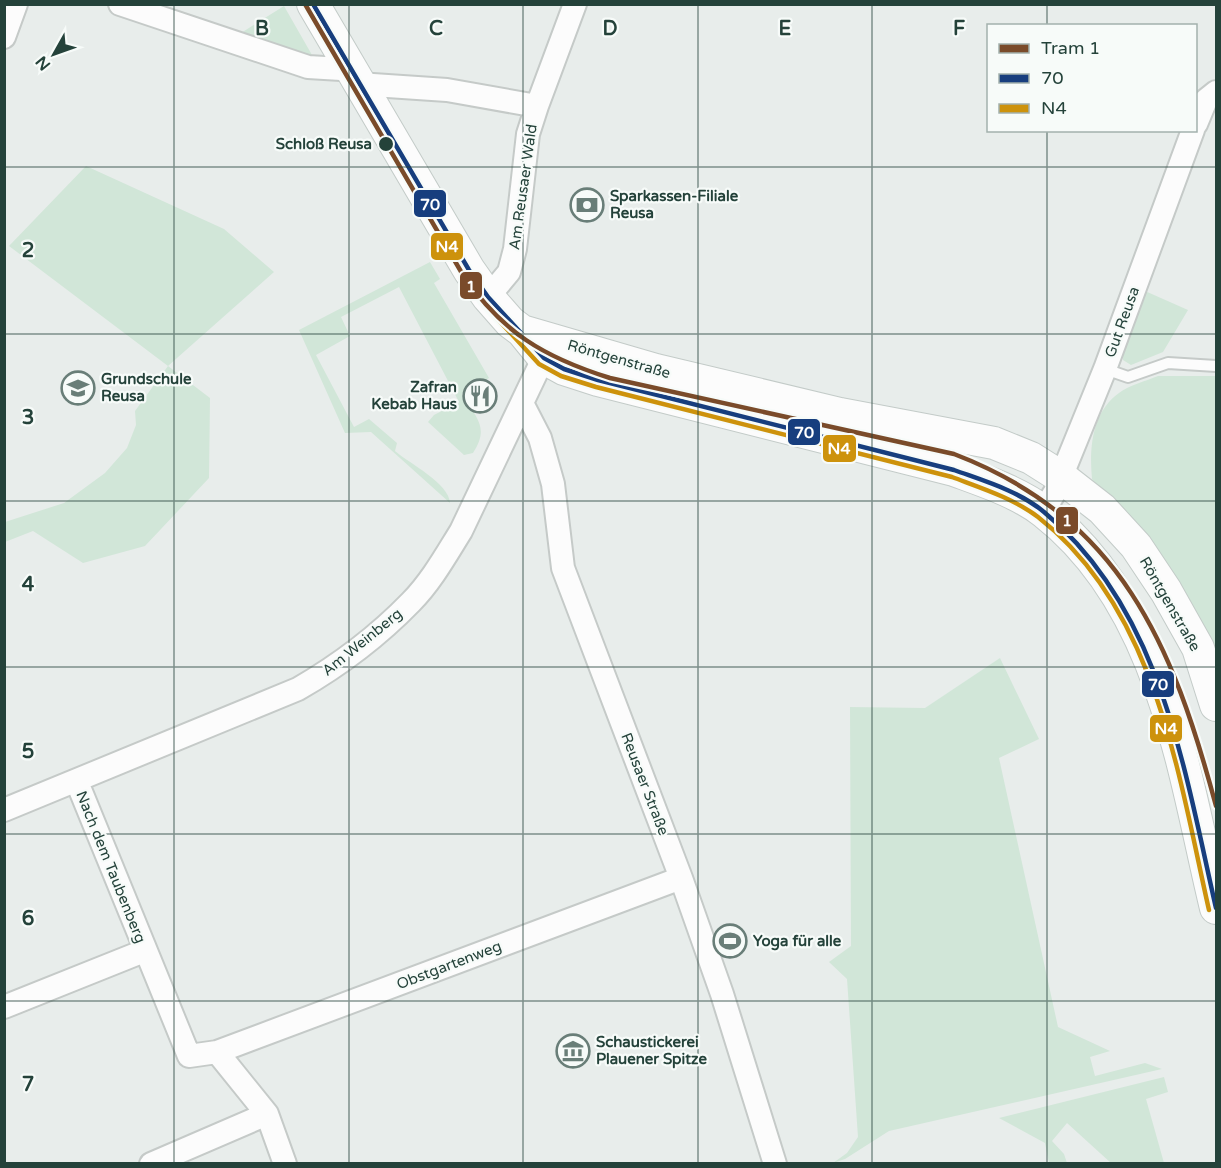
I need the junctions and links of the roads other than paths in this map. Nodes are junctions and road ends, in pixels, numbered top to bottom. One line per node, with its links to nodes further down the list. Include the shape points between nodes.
1 (16, 4): 5 (street)
2 (120, 4): 6 (street, Am Reusaer Wald, via 308,67 341,69)
3 (313, 4): 6 (street)
4 (575, 4): 8 (street, Am Reusaer Wald)
5 (4, 37)
6 (353, 75): 8 (street, Am Reusaer Wald); 11 (street)
7 (1216, 92): 9 (street, via 1206,100)
8 (537, 106): 11 (street, Am Reusaer Wald, via 528,134 515,249 509,272)
9 (1197, 122)
10 (1192, 132): 14 (street, Gut Reusa)
11 (488, 297): 12 (street, via 505,317)
12 (539, 343): 15 (street, Am Weinberg); 16 (street, Röntgenstraße, via 829,412 994,443 1031,458); 17 (street, Röntgenstraße, via 564,369 954,470 1002,488)
13 (1216, 366): 14 (lane, via 1168,363 1128,377)
14 (1105, 369): 16 (street, Gut Reusa)
15 (523, 405): 19 (street, Am Weinberg, via 444,560 411,602 353,652 298,689); 21 (street, Reusaer Straße, via 540,438 553,484 563,568)
16 (1061, 477): 17 (street, Gut Reusa); 18 (street, Röntgenstraße, via 1102,509 1136,546 1198,648)
17 (1043, 511): 22 (street, Röntgenstraße, via 1104,572 1148,654 1181,762)
18 (1216, 705)
19 (76, 782): 20 (street, Am Weinberg); 23 (street, Nach dem Taubenberg)
20 (4, 810)
21 (681, 878): 25 (street, Obstgartenweg); 29 (street, Reusaer Straße)
22 (1216, 908)
23 (144, 951): 24 (street, Nach dem Taubenberg); 25 (street, Nach dem Taubenberg, via 189,1056)
24 (4, 1007)
25 (217, 1052): 26 (street)
26 (267, 1114): 27 (street); 28 (street)
27 (151, 1164)
28 (285, 1164)
29 (775, 1164)

